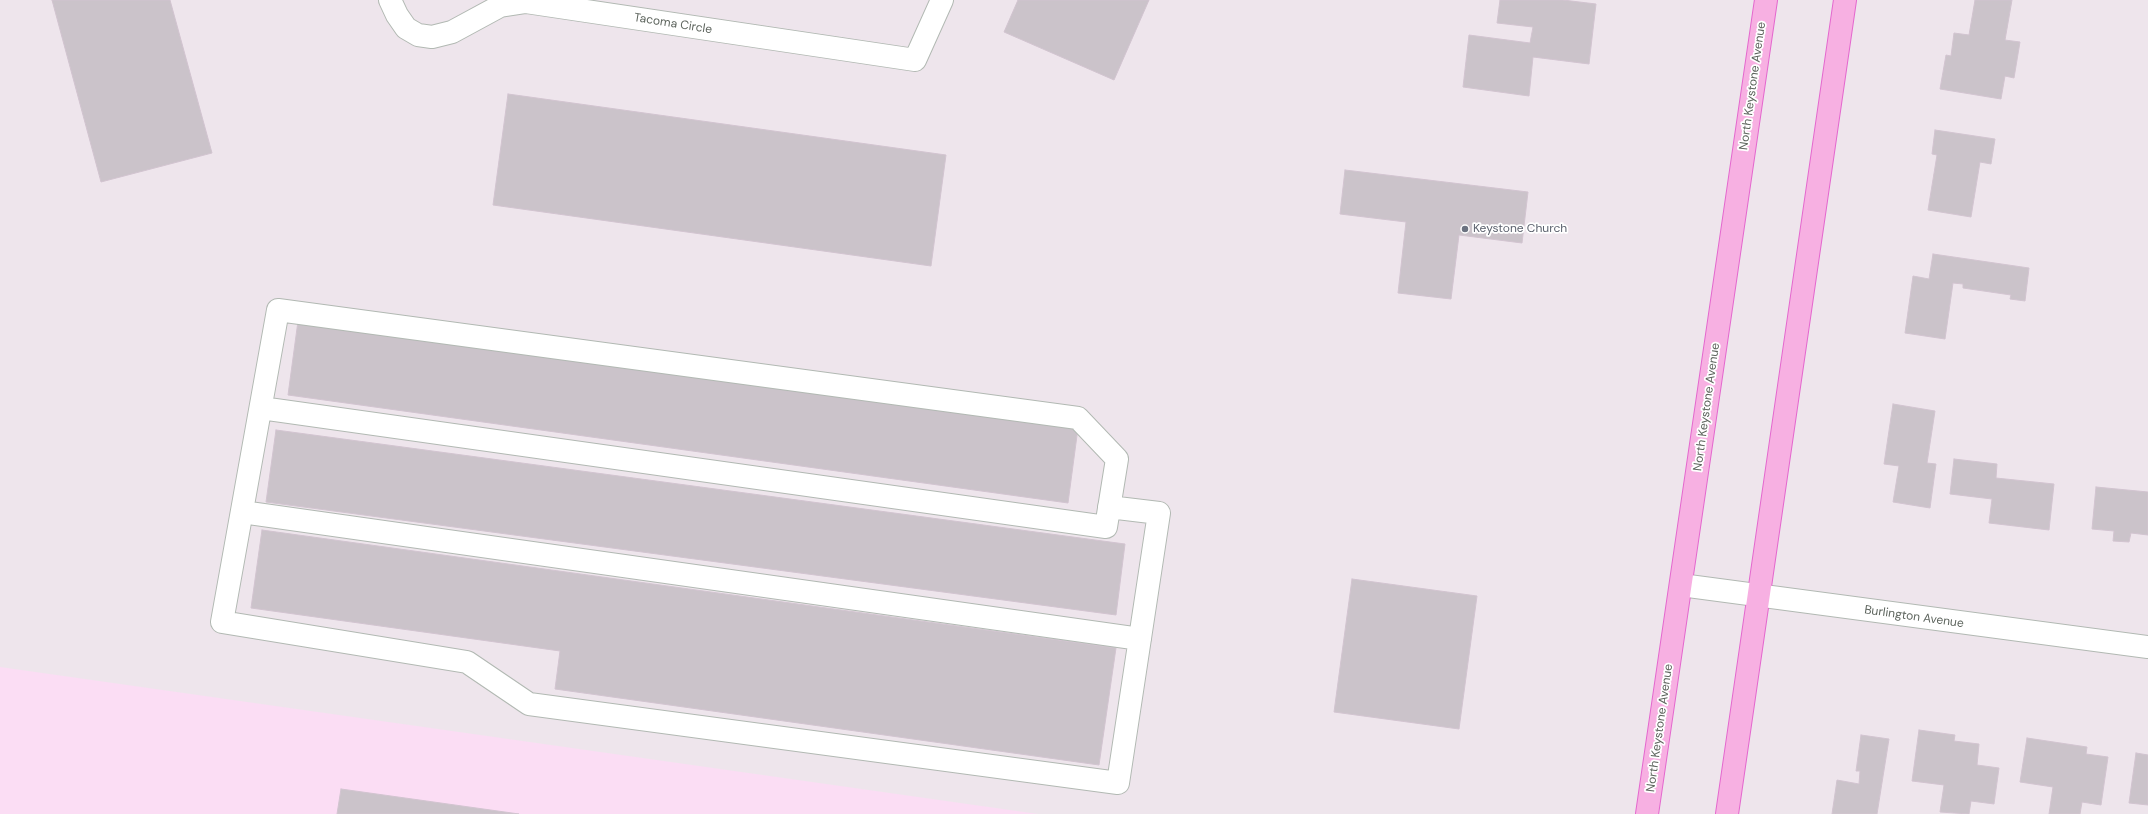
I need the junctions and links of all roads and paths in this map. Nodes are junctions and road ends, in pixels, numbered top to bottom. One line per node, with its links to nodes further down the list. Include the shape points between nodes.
1 (390, 0): 2 (street, Tacoma Circle, via 406,28 418,35 432,38 452,32 500,6 526,2 915,60)
2 (942, 0)
3 (1766, 0): 8 (main road, North Keystone Avenue)
4 (1845, 0): 9 (main road)
5 (261, 408): 6 (street, via 1106,527); 6 (street, via 278,310 1078,418 1117,459); 7 (street)
6 (1110, 507): 10 (street, via 1159,512)
7 (242, 512): 10 (street); 10 (street, via 222,622 467,662 529,704 1118,783)
8 (1681, 585): 9 (street, Burlington Avenue); 12 (main road, North Keystone Avenue)
9 (1759, 595): 11 (street, Burlington Avenue); 13 (main road)
10 (1140, 639)
11 (2148, 647)
12 (1647, 814)
13 (1727, 814)

